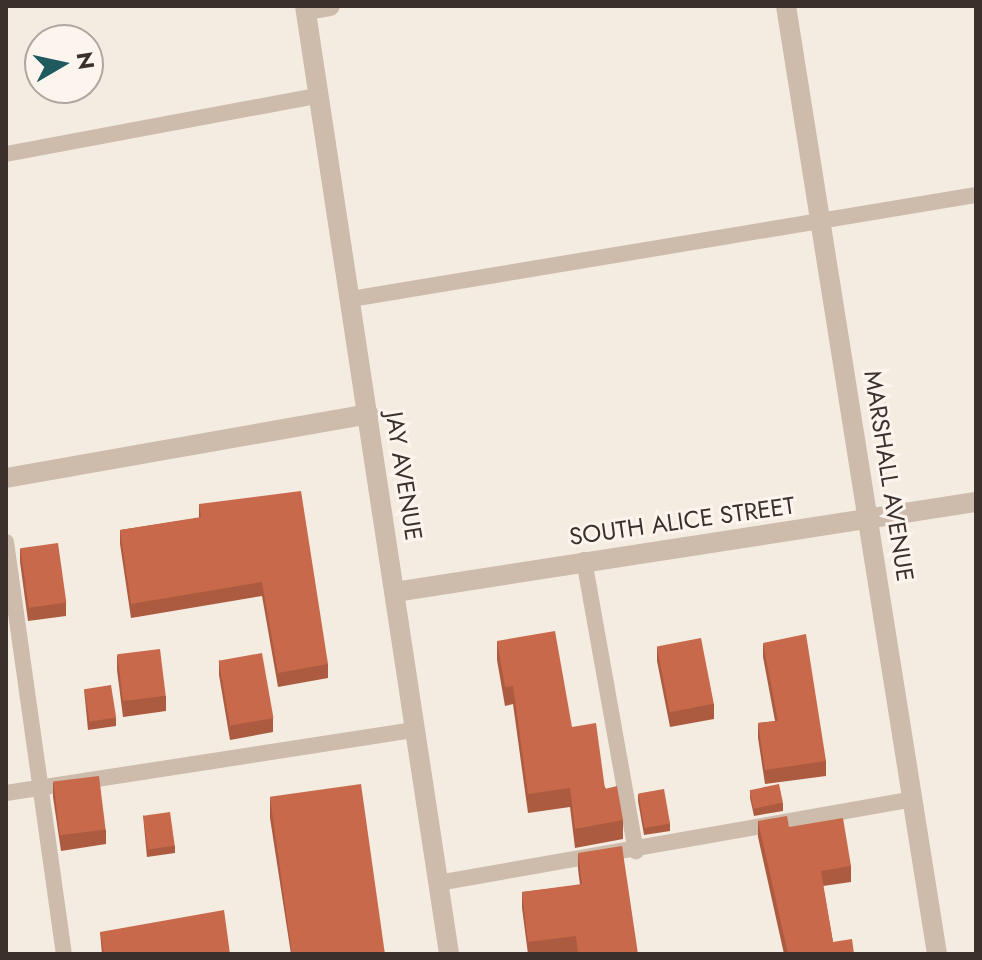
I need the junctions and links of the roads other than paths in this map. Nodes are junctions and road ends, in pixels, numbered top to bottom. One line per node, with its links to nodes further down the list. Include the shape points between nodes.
1 (330, 6): 3 (street)
2 (786, 6): 7 (street, MARSHALL AVENUE)
3 (305, 8): 4 (street, JAY AVENUE)
4 (320, 95): 5 (lane); 8 (street, JAY AVENUE)
5 (6, 154)
6 (976, 195): 7 (lane)
7 (822, 219): 8 (lane); 12 (street, MARSHALL AVENUE)
8 (351, 299): 9 (street, JAY AVENUE)
9 (368, 414): 10 (street); 15 (street, JAY AVENUE)
10 (6, 478)
11 (976, 502): 12 (street, SOUTH ALICE STREET)
12 (869, 520): 14 (street, SOUTH ALICE STREET); 19 (street, MARSHALL AVENUE)
13 (6, 542): 17 (lane)
14 (584, 560): 15 (street, SOUTH ALICE STREET); 20 (lane)
15 (395, 592): 16 (street, JAY AVENUE)
16 (414, 730): 17 (lane); 21 (street, JAY AVENUE)
17 (38, 788): 18 (lane); 22 (lane)
18 (6, 793)
19 (912, 799): 20 (lane); 24 (street, MARSHALL AVENUE)
20 (636, 851): 21 (lane)
21 (438, 883): 23 (street, JAY AVENUE)
22 (64, 954)
23 (449, 954)
24 (937, 954)

